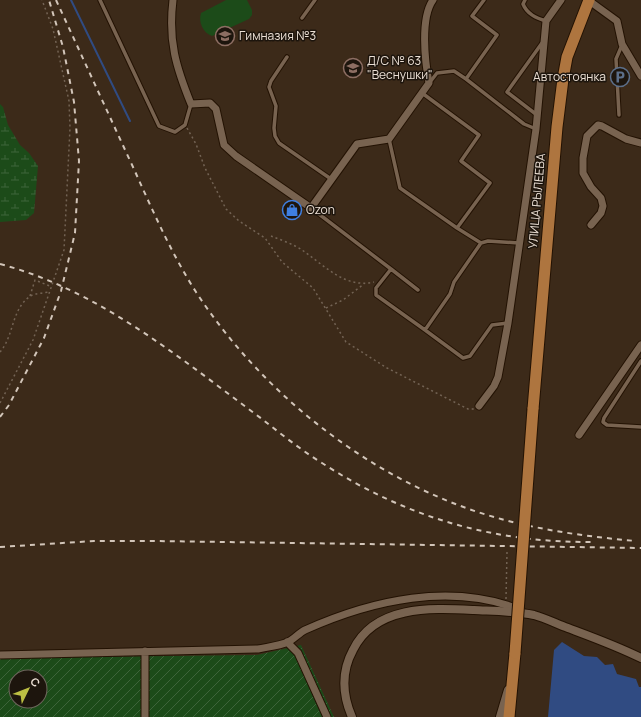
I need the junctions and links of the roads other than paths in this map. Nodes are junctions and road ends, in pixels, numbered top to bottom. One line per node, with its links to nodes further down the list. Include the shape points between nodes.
1 (100, 0): 18 (lane, via 159,126 175,132 185,125)
2 (173, 0): 18 (street, via 170,21 173,52)
3 (314, 0): 9 (lane)
4 (433, 0): 16 (street, via 427,12 424,57)
5 (484, 0): 15 (lane, via 472,16 497,35)
6 (525, 0): 10 (lane, via 523,4 526,9 536,18)
7 (561, 0): 10 (street)
8 (589, 0): 12 (street, via 617,22); 44 (main road, УЛИЦА РЫЛЕЕВА, bridge, via 567,57 557,127)
9 (302, 18)
10 (546, 21): 11 (street)
11 (544, 41): 19 (street); 19 (lane, via 507,92)
12 (622, 44): 14 (street); 20 (lane, via 616,59)
13 (287, 57): 24 (lane, via 269,87 276,106 275,136 279,143)
14 (641, 76)
15 (466, 79): 16 (lane, via 454,71 437,73); 21 (lane, via 524,124)
16 (429, 83): 17 (street)
17 (422, 93): 22 (street); 27 (lane, via 479,135 461,161 490,184)
18 (192, 104): 25 (street, via 210,103 216,109 224,145)
19 (537, 115): 21 (street)
20 (618, 115)
21 (536, 129): 29 (street)
22 (389, 139): 24 (street, via 357,144); 27 (lane, via 400,188)
23 (641, 143): 26 (street, via 626,139 598,125 589,132 583,158 583,173 601,198 603,206 601,214)
24 (332, 180): 25 (street)
25 (311, 208): 30 (lane)
26 (591, 225)
27 (457, 228): 28 (lane)
28 (481, 243): 29 (lane); 33 (lane)
29 (519, 243): 32 (street)
30 (391, 269): 31 (lane); 33 (lane, via 376,288 376,295)
31 (418, 290)
32 (508, 323): 33 (lane, via 492,324 467,358 463,358); 36 (street, via 496,381)
33 (425, 330)
34 (641, 345): 38 (street)
35 (641, 361): 37 (lane, via 603,422 607,425)
36 (479, 406)
37 (641, 427)
38 (579, 435)
39 (534, 616): 40 (street, via 483,598 405,599 379,604 304,630); 43 (street); 48 (street, via 498,611 435,609 400,613 380,621 362,636 348,660 344,674 344,691)
40 (288, 642): 41 (street, via 258,649); 47 (street, via 298,654)
41 (145, 651): 42 (street); 46 (street)
42 (0, 655)
43 (641, 658)
44 (514, 670): 45 (main road, УЛИЦА РЫЛЕЕВА); 49 (street)
45 (510, 714)
46 (145, 717)
47 (327, 717)
48 (352, 717)
49 (500, 717)

